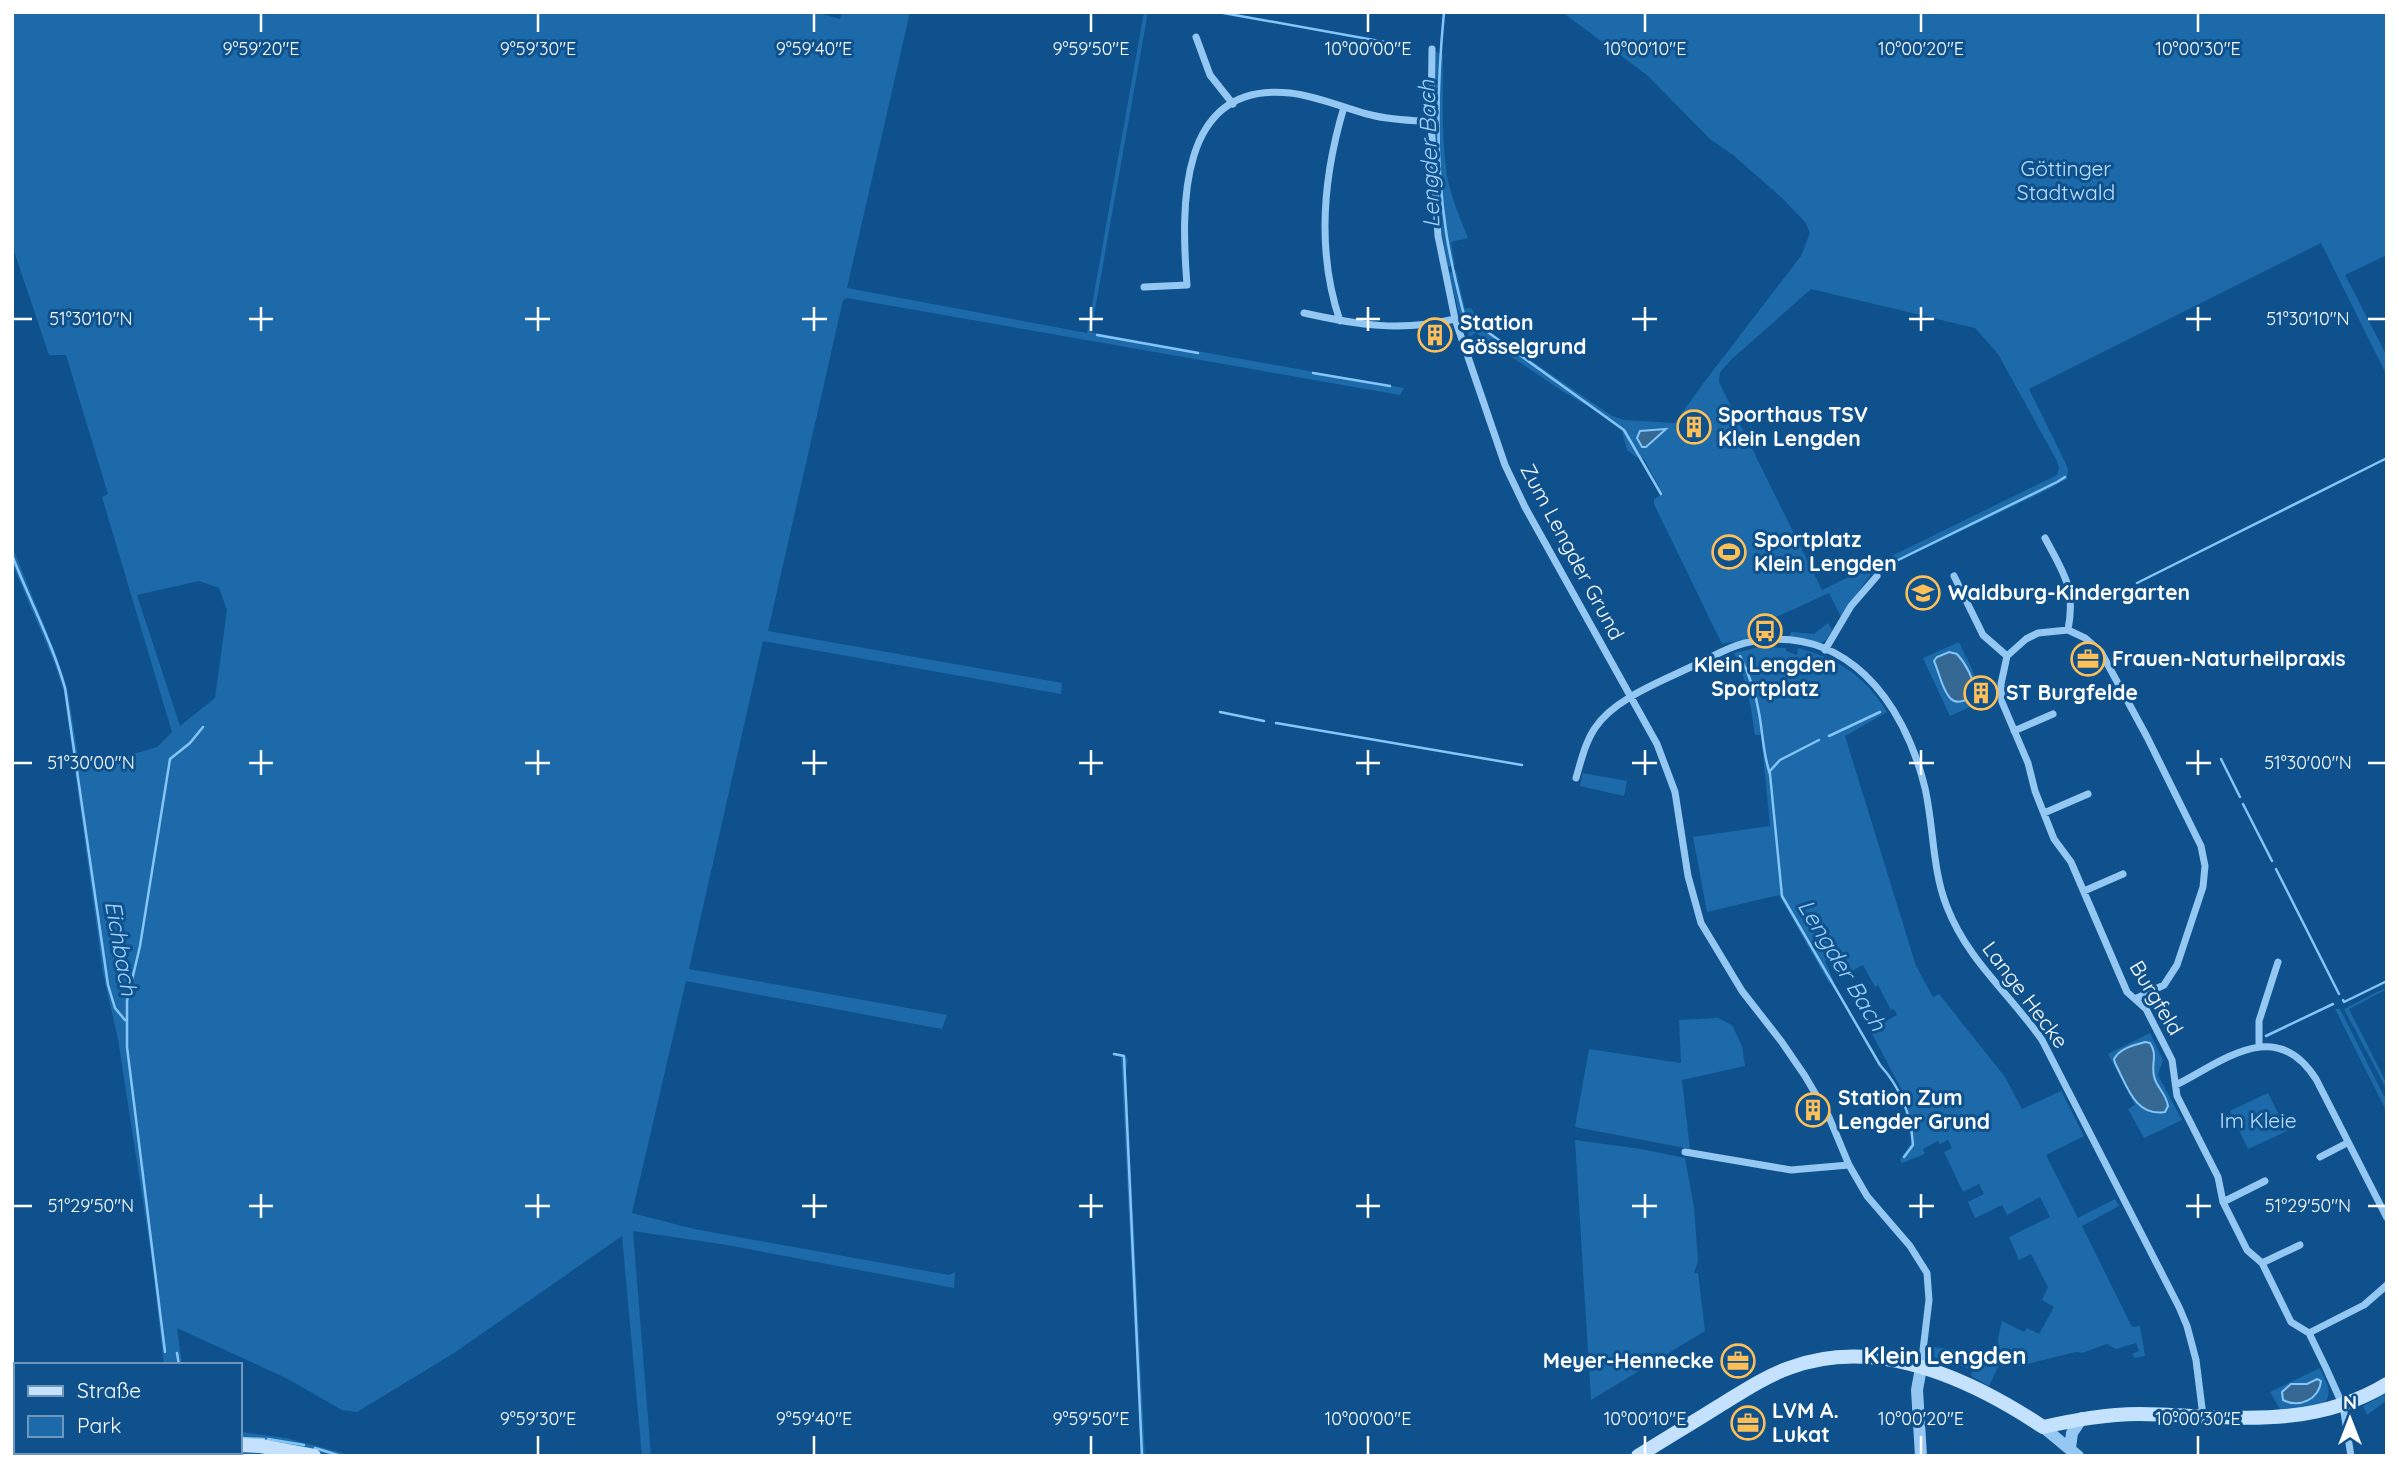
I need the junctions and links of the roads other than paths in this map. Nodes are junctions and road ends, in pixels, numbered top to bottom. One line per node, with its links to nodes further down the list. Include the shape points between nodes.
1 (1196, 37): 3 (street, via 1210,75)
2 (1432, 49): 5 (street, Zum Lengder Grund)
3 (1233, 104): 4 (street, via 1251,96 1288,92); 6 (street, via 1207,126 1189,172 1183,226 1187,285)
4 (1344, 107): 5 (street, via 1387,118); 9 (street, via 1330,165 1325,214 1326,259)
5 (1431, 122): 8 (street, Zum Lengder Grund, via 1438,236)
6 (1144, 287)
7 (1304, 313): 9 (street)
8 (1455, 318): 9 (street, via 1398,327); 16 (street, Zum Lengder Grund, via 1515,488)
9 (1340, 321)
10 (2045, 538): 13 (street, via 2071,594)
11 (1877, 576): 14 (street, via 1851,606)
12 (1954, 576): 15 (street, via 1983,635)
13 (2068, 631): 15 (street, via 2038,633); 25 (street, via 2101,652 2201,846 2205,876 2183,950 2164,985)
14 (1825, 650): 16 (street, Lange Hecke, via 1793,641 1741,644); 42 (street, Lange Hecke, via 1867,675 1906,733 1927,799 1934,862 1948,909 1980,967 2042,1040 2149,1245 2187,1326)
15 (2007, 656): 18 (street, Burgfeld, via 2001,692)
16 (1631, 698): 19 (street, via 1596,726); 31 (street, Zum Lengder Grund, via 1657,744 1675,792 1688,876 1701,923 1742,991 1805,1076)
17 (2053, 714): 18 (street)
18 (2014, 731): 21 (street, Burgfeld)
19 (1576, 778)
20 (2088, 794): 21 (street)
21 (2044, 813): 23 (street, Burgfeld)
22 (2123, 874): 23 (street)
23 (2084, 891): 25 (street, Burgfeld, via 2127,992)
24 (2278, 962): 26 (street, via 2259,1021)
25 (2135, 999): 27 (street, Burgfeld, via 2146,1009 2172,1060)
26 (2259, 1046): 27 (street); 28 (street, via 2290,1052 2308,1065)
27 (2176, 1085): 33 (street, Burgfeld, via 2177,1096 2218,1177)
28 (2347, 1143): 30 (street); 34 (street)
29 (1685, 1152): 31 (street, via 1784,1170)
30 (2320, 1157)
31 (1849, 1165): 39 (street, Zum Lengder Grund, via 1867,1196 1927,1273 1929,1300)
32 (2265, 1181): 33 (street)
33 (2223, 1202): 36 (street, Burgfeld, via 2247,1250)
34 (2387, 1218)
35 (2300, 1244): 36 (street)
36 (2262, 1263): 38 (street, Burgfeld, via 2291,1322)
37 (2387, 1285): 38 (street, via 2364,1305)
38 (2309, 1334): 41 (street, Burgfeld)
39 (1921, 1368): 44 (main road, via 1981,1391); 47 (main road, via 1868,1356 1804,1363 1768,1377); 49 (street, via 1917,1390)
40 (2387, 1384): 41 (main road)
41 (2343, 1406): 42 (main road, via 2272,1419); 50 (street, Burgfeld)
42 (2204, 1417): 43 (main road, via 2138,1414)
43 (2082, 1418): 44 (main road); 46 (street, via 2072,1433)
44 (2043, 1427): 46 (street)
45 (242, 1445): 48 (main road)
46 (2074, 1452)
47 (1644, 1454)
48 (314, 1456)
49 (1922, 1456)
50 (2351, 1456)

